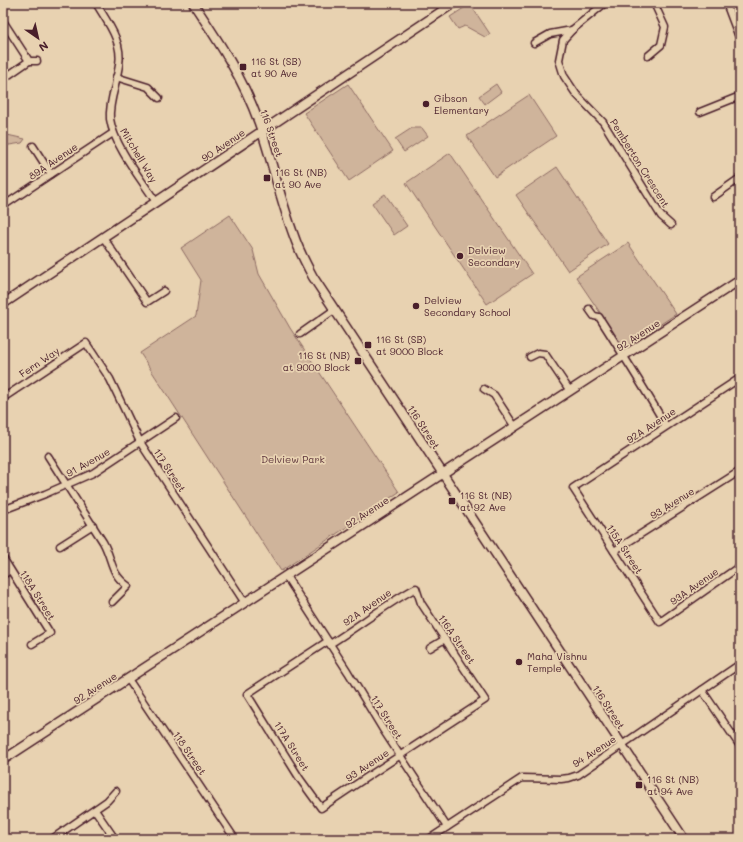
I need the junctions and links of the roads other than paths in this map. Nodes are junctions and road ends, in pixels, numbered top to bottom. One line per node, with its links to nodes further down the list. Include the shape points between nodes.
1 (96, 3): 14 (street, Mitchell Way, via 117,41 120,56)
2 (193, 3): 19 (street, 116 Street, via 236,71)
3 (454, 3): 19 (street, 90 Avenue)
4 (605, 3): 8 (street, Pemberton Crescent)
5 (654, 3): 11 (street, via 665,27 661,44)
6 (726, 3): 9 (street)
7 (3, 21): 12 (street)
8 (572, 30): 10 (street, Pemberton Crescent, via 550,34); 27 (street, Pemberton Crescent, via 563,40 559,60 564,76 576,94 603,122 661,216)
9 (740, 40)
10 (534, 43)
11 (648, 56)
12 (29, 61): 13 (street); 15 (street)
13 (37, 61)
14 (116, 77): 17 (street, via 148,87); 20 (street, Mitchell Way, via 110,109)
15 (3, 79)
16 (740, 96): 18 (street)
17 (159, 98)
18 (700, 112)
19 (262, 131): 25 (street, 90 Avenue); 33 (street, 116 Street, via 294,237)
20 (113, 133): 22 (street, 89A Avenue); 25 (street, Mitchell Way)
21 (33, 146): 22 (street)
22 (51, 174): 26 (street, 89A Avenue)
23 (740, 178): 24 (street)
24 (712, 197)
25 (156, 202): 28 (street, 90 Avenue)
26 (3, 206)
27 (671, 225)
28 (103, 237): 30 (street, via 147,302); 31 (street, 90 Avenue)
29 (740, 280): 36 (street, 92 Avenue)
30 (164, 291)
31 (3, 304)
32 (589, 308): 36 (street)
33 (334, 310): 34 (street); 48 (street, 116 Street)
34 (300, 334)
35 (86, 343): 41 (street, Fern Way); 45 (street, 117 Street, via 110,379)
36 (624, 355): 40 (street, 92 Avenue); 43 (street)
37 (530, 357): 40 (street, via 538,353 545,354)
38 (740, 378): 43 (street, 92A Avenue)
39 (484, 389): 44 (street, via 494,396)
40 (570, 391): 44 (street, 92 Avenue)
41 (3, 398)
42 (176, 418): 45 (street, 91 Avenue)
43 (666, 426): 50 (street, 92A Avenue)
44 (515, 427): 48 (street, 92 Avenue)
45 (140, 442): 49 (street, 91 Avenue, via 93,473); 62 (street, 117 Street)
46 (48, 456): 49 (street)
47 (740, 471): 54 (street, 93 Avenue)
48 (444, 474): 59 (street, 92 Avenue); 73 (street, 116 Street)
49 (67, 485): 51 (street, 91 Avenue); 52 (street)
50 (572, 488): 54 (street, 115A Street)
51 (3, 510)
52 (93, 525): 53 (street); 61 (street, via 108,552 114,570 120,580 128,586)
53 (60, 546)
54 (614, 551): 63 (street, 115A Street)
55 (3, 558): 57 (street, 118A Street)
56 (740, 566): 63 (street, 93A Avenue)
57 (10, 570): 58 (street, 118A Street); 66 (street, 118A Street, via 50,633)
58 (3, 575)
59 (286, 576): 62 (street, 92 Avenue); 65 (street, 117 Street)
60 (416, 588): 64 (street, 116A Street, via 421,603); 65 (street, 92A Avenue)
61 (112, 602)
62 (245, 603): 69 (street, 92 Avenue)
63 (660, 622)
64 (445, 639): 67 (street); 72 (street, 116A Street)
65 (329, 643): 71 (street, 92A Avenue); 75 (street, 117 Street)
66 (32, 644)
67 (430, 648)
68 (740, 664): 70 (street, 94 Avenue)
69 (128, 679): 76 (street, 92 Avenue); 83 (street, 118 Street)
70 (702, 690): 73 (street, 94 Avenue); 74 (street)
71 (247, 694): 78 (street, 117A Street)
72 (485, 700): 75 (street, 93 Avenue)
73 (622, 745): 80 (street, 94 Avenue, via 578,775 569,778 522,778); 85 (street, 116 Street)
74 (740, 746)
75 (400, 755): 78 (street, 93 Avenue); 80 (street, 117 Street)
76 (3, 760)
77 (116, 791): 79 (street)
78 (321, 808)
79 (95, 810): 81 (street); 82 (street)
80 (447, 827): 84 (street, 94 Avenue)
81 (52, 839)
82 (114, 839)
83 (235, 839)
84 (429, 839)
85 (684, 839)

